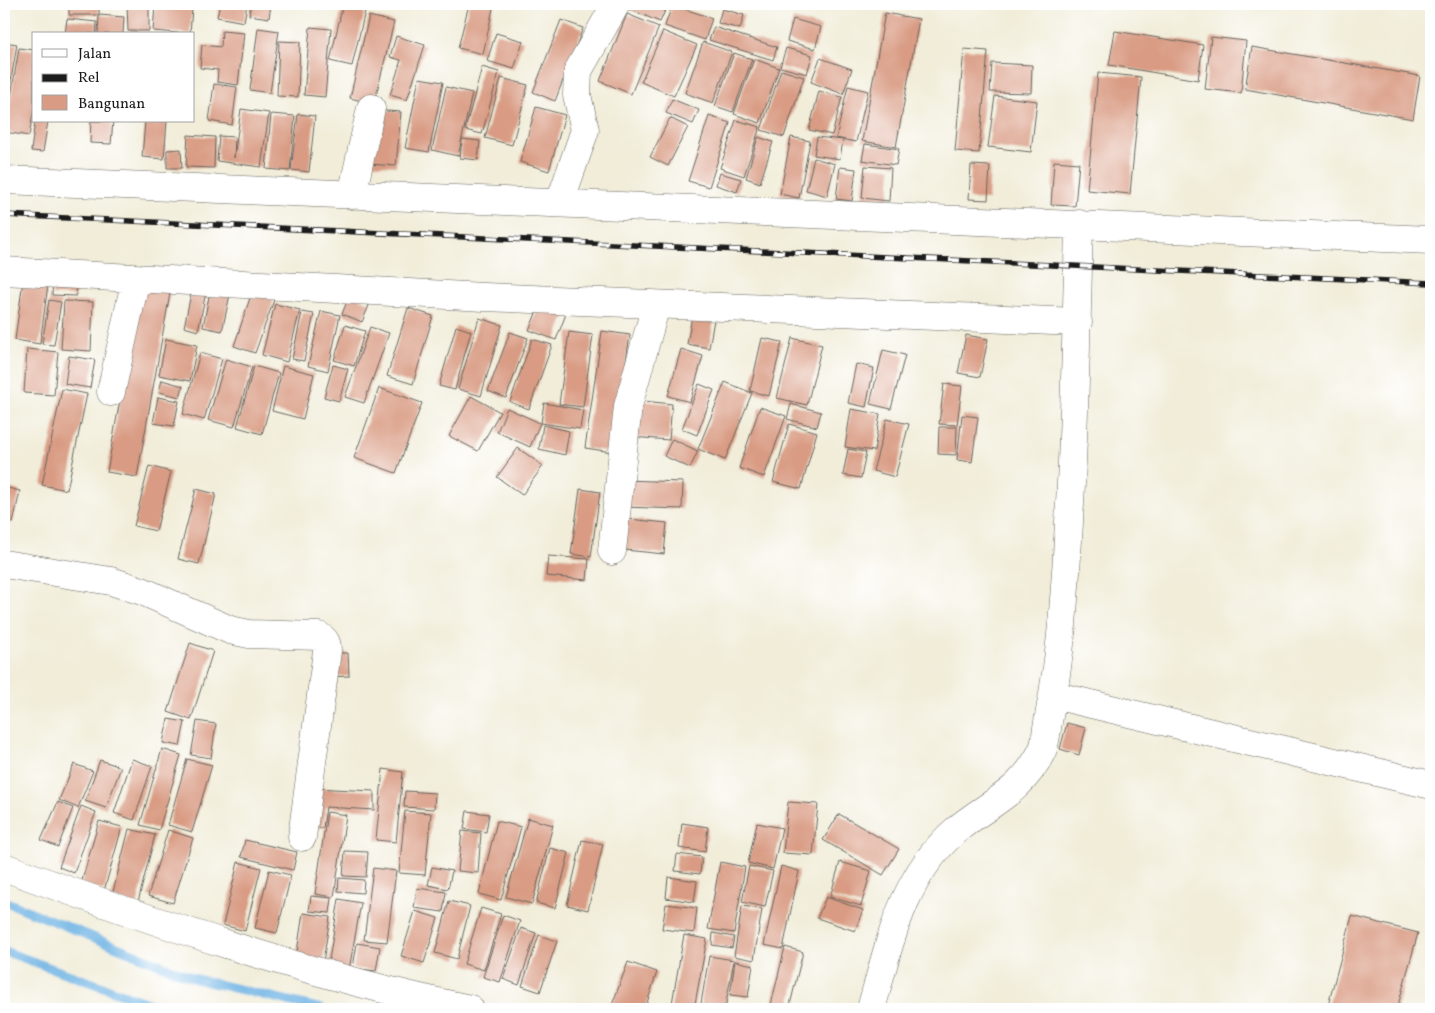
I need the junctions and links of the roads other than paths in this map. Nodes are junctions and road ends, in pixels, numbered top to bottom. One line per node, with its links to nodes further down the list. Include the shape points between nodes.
1 (616, 4): 5 (street, via 578,71 577,95 585,130)
2 (371, 108): 4 (street)
3 (4, 180): 4 (street)
4 (352, 195): 5 (street)
5 (560, 202): 6 (street)
6 (1079, 224): 7 (street); 11 (street)
7 (1431, 240)
8 (4, 271): 9 (street)
9 (136, 278): 10 (street); 12 (street)
10 (656, 305): 11 (street); 13 (street, via 628,406)
11 (1078, 322): 15 (street, via 1065,589)
12 (112, 392)
13 (612, 551)
14 (4, 564): 17 (street, via 111,580 230,630 249,634 319,636 324,639 327,651)
15 (1054, 695): 16 (street); 20 (street, via 1043,748 1031,772 1015,789 955,831 911,885 897,919)
16 (1431, 785)
17 (302, 837)
18 (4, 867): 19 (street, via 267,957 411,997)
19 (470, 1009)
20 (870, 1009)

